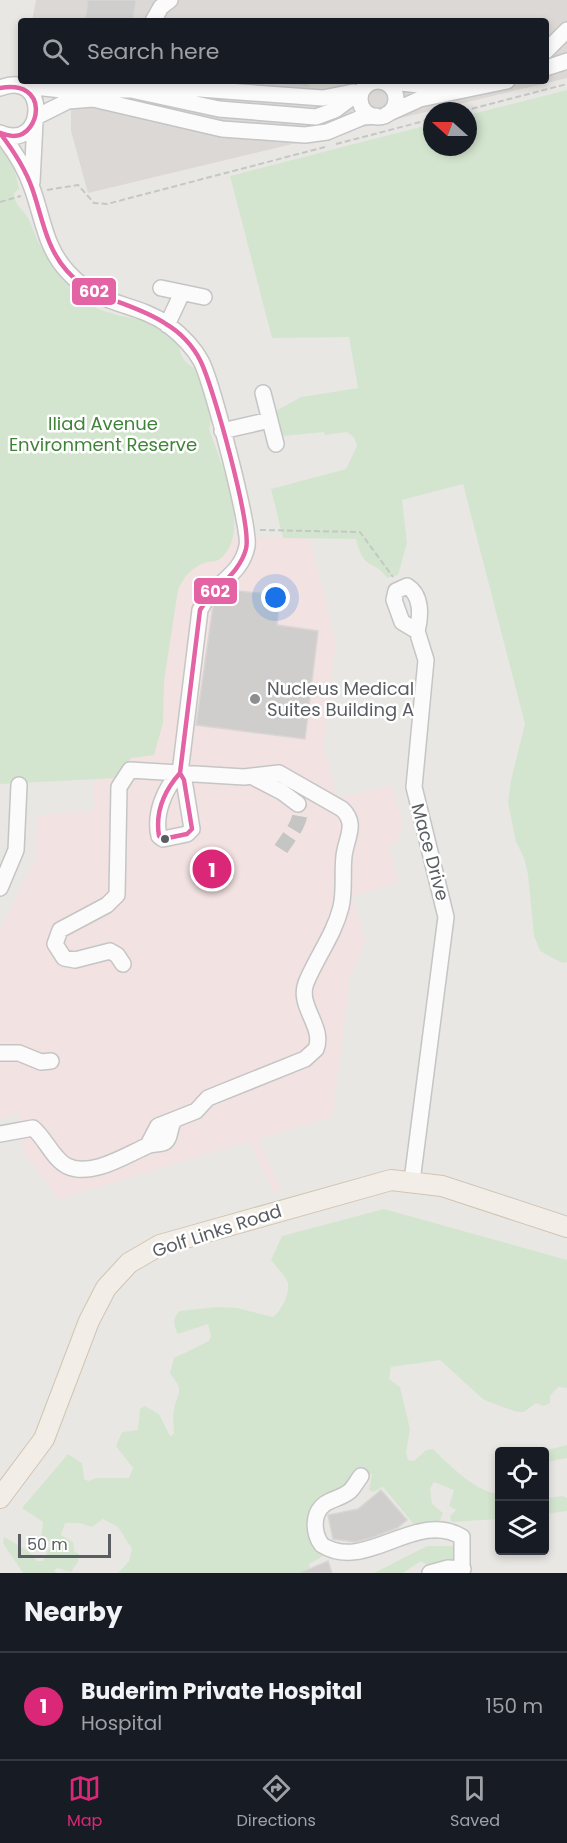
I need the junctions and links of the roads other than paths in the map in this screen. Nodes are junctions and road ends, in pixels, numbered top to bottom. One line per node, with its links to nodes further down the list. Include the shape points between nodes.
1 (170, 0): 2 (street)
2 (155, 18)
3 (567, 30): 5 (street)
4 (567, 46): 6 (street)
5 (549, 49)
6 (549, 51)
7 (566, 61): 8 (street)
8 (549, 67)
9 (166, 84): 15 (street)
10 (367, 84): 11 (street); 15 (street, via 342,96 322,98); 16 (street, via 335,110 316,117 219,109); 17 (street, via 362,107 368,114); 17 (street, via 390,86 394,93 394,105)
11 (445, 84)
12 (492, 84): 17 (street, via 420,99)
13 (16, 85): 14 (street); 16 (street); 18 (street, via 34,98)
14 (0, 88)
15 (151, 89): 16 (street)
16 (124, 91): 17 (street, via 222,129 299,135 327,132 360,117); 18 (street, via 53,106)
17 (382, 115)
18 (35, 119): 19 (street, via 21,134); 20 (street)
19 (0, 133): 20 (street, via 16,154)
20 (33, 192): 24 (street, via 48,242 68,272 104,300)
21 (161, 288): 22 (street)
22 (182, 293): 23 (street); 24 (street)
23 (204, 297)
24 (167, 325): 27 (street, via 186,341 201,362)
25 (263, 393): 26 (street)
26 (270, 420): 27 (street); 28 (street)
27 (222, 431): 30 (street, via 248,534 246,552 237,570 212,590 200,610)
28 (276, 444)
29 (417, 631): 29 (street, Mace Drive, via 420,612 415,594 407,586 400,587 394,596 399,618); 39 (street, Mace Drive, via 426,660 414,787 446,917)
30 (180, 773): 31 (street); 35 (street, via 134,769 126,773 118,791 117,895 107,905 64,927 55,938 56,949 64,958 75,960 110,951)
31 (253, 777): 33 (street); 38 (street, via 285,774 342,809 351,822 339,912 305,988 305,1004 318,1045 305,1059 212,1096 196,1111 174,1121 166,1141 97,1166 73,1168 62,1163 35,1130)
32 (19, 785): 34 (street, via 16,850)
33 (298, 804)
34 (0, 888)
35 (123, 964)
36 (0, 1053): 37 (street)
37 (51, 1061)
38 (0, 1134)
39 (412, 1181): 40 (main road, Golf Links Road, via 442,1186); 42 (main road, Golf Links Road, via 391,1180 309,1201 160,1245 129,1263 106,1288 89,1321 44,1439)
40 (567, 1227)
41 (361, 1476): 43 (street, via 349,1492 327,1501 317,1514 319,1541 333,1557 347,1563 372,1559 416,1539 452,1533 462,1537)
42 (0, 1498)
43 (463, 1571): 44 (street, via 448,1568)
44 (432, 1572)

